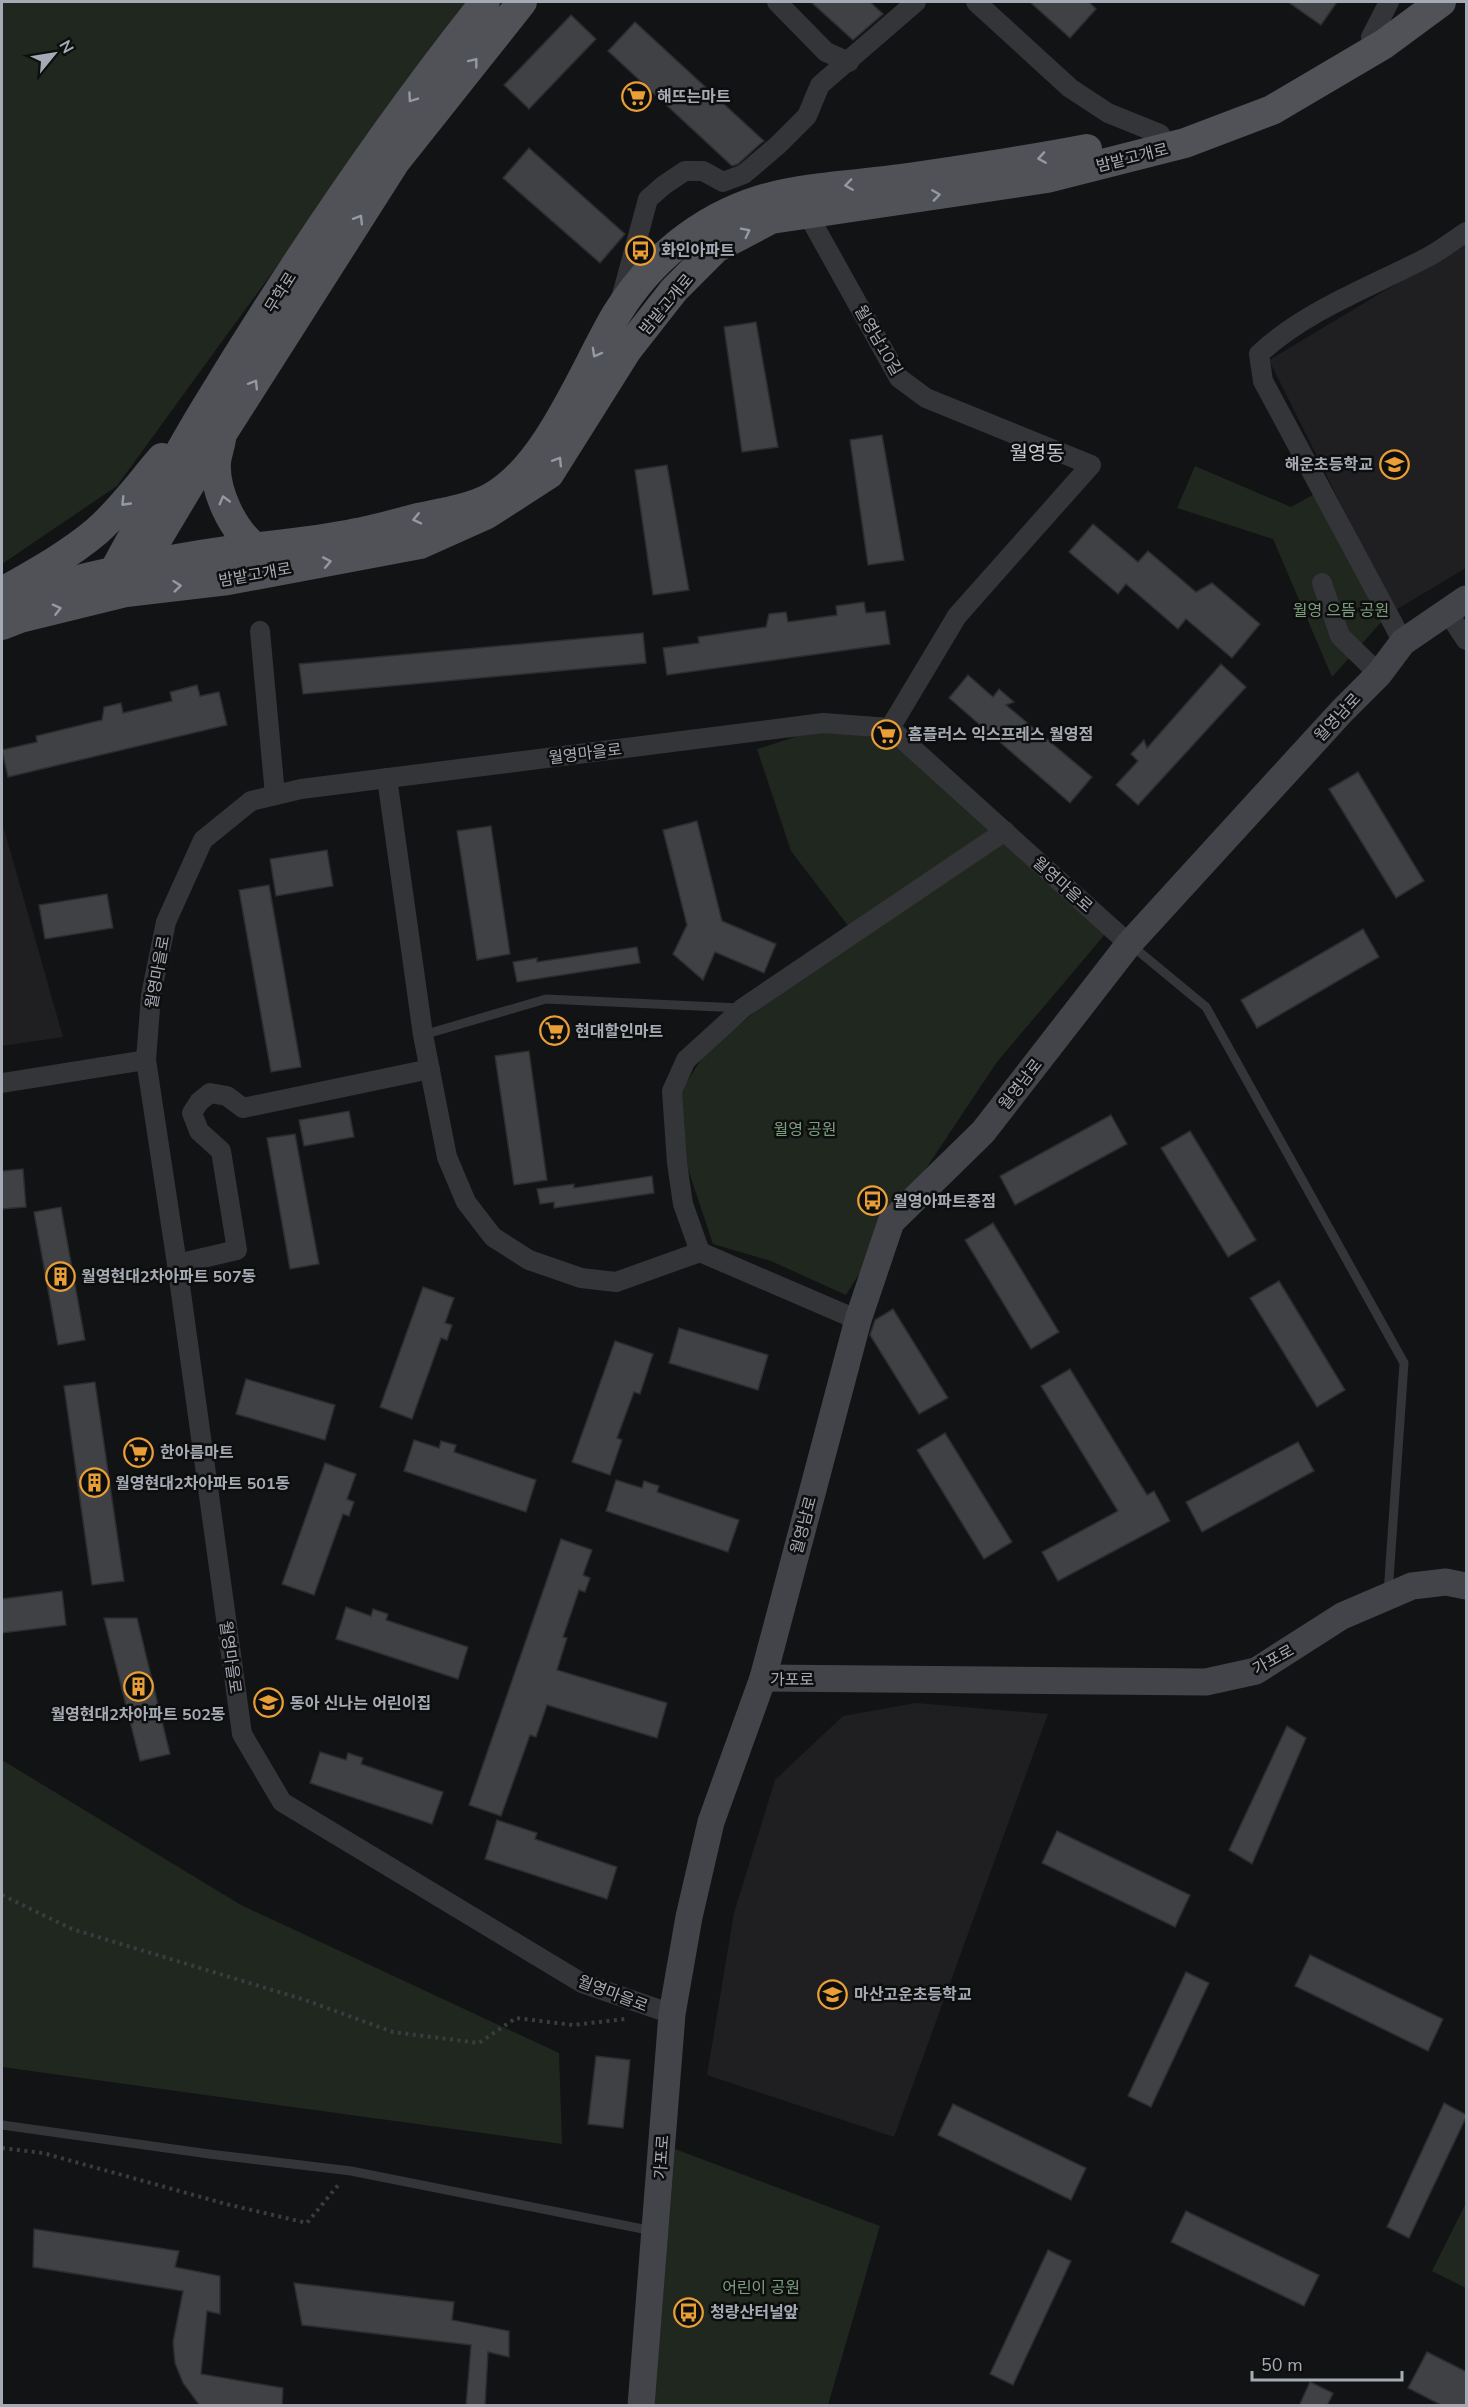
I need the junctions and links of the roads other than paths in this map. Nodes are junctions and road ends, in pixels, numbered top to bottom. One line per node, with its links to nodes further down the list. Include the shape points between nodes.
1 (485, 2): 15 (main road, 무학로, one-way to 15, via 443,54 298,263)
2 (522, 2): 15 (main road, 무학로, one-way to 2, via 395,162)
3 (777, 2): 10 (street, via 826,52)
4 (916, 2): 10 (street)
5 (976, 2): 11 (street, via 1070,88 1108,113)
6 (1389, 2): 9 (street)
7 (1420, 2): 9 (main road, 밤밭고개로)
8 (1441, 2): 12 (main road, 밤밭고개로, one-way to 8, via 1047,178 1185,143 1272,110 1384,44)
9 (1371, 37): 11 (main road, 밤밭고개로, via 1287,87 1203,122)
10 (849, 62): 14 (street, via 820,86 807,116 744,174 723,182 703,171 685,171 648,199)
11 (1161, 134): 14 (main road, 밤밭고개로, one-way to 14, via 1049,157 761,200 724,215 681,241 646,274)
12 (807, 213): 17 (main road, 밤밭고개로, one-way to 12, via 228,580 420,544 487,514 549,474 627,350 674,290 716,248 771,219); 27 (street, 월영남10길, via 899,378 926,398 1091,465 957,616)
13 (1467, 232): 25 (street, via 1431,256 1277,337 1259,354 1263,381)
14 (616, 315): 16 (main road, 밤밭고개로, one-way to 16, via 538,452 524,470 495,494 482,501 358,533)
15 (213, 422): 16 (main road, one-way to 15, via 243,538 227,510 218,478); 17 (main road, 무학로); 19 (main road, one-way to 19, via 98,530)
16 (256, 548): 17 (main road, 밤밭고개로)
17 (120, 581): 20 (main road, 밤밭고개로); 22 (main road, 밤밭고개로, one-way to 17)
18 (1322, 584): 26 (street, via 1340,636)
19 (2, 593)
20 (2, 601)
21 (1457, 605): 24 (street); 25 (main road, 월영남로)
22 (2, 625)
23 (260, 631): 29 (street)
24 (1467, 640)
25 (1403, 642): 26 (main road, 월영남로)
26 (1379, 674): 31 (main road, 월영남로)
27 (890, 728): 28 (street, 월영마을로, via 823,723); 30 (street, 월영마을로)
28 (387, 778): 29 (street, 월영마을로); 33 (street)
29 (275, 795): 34 (street, 월영마을로, via 251,801 203,840 166,922 151,995)
30 (1005, 831): 31 (street, 월영마을로); 32 (street)
31 (1129, 944): 39 (main road, 월영남로, via 983,1132 891,1222); 41 (lane, via 1206,1007 1404,1363)
32 (743, 1008): 33 (lane, via 546,999); 37 (street, via 686,1060 672,1091 683,1204)
33 (423, 1035): 35 (street)
34 (146, 1060): 36 (street); 38 (street, 월영마을로)
35 (430, 1069): 37 (street, via 447,1157 466,1202 493,1237 529,1260 581,1278 616,1282); 38 (street, via 243,1108 227,1096 210,1093 192,1113 199,1131 220,1151 237,1250)
36 (2, 1083)
37 (700, 1252): 39 (street)
38 (177, 1264): 43 (street, 월영마을로, via 242,1734 282,1802 582,1983)
39 (858, 1320): 42 (main road, 월영남로)
40 (1467, 1586): 41 (main road, 가포로, via 1446,1582 1412,1586)
41 (1388, 1596): 42 (main road, 가포로, via 1342,1616 1256,1671 1206,1682)
42 (763, 1678): 43 (main road, 가포로, via 711,1822)
43 (672, 2014): 45 (main road, 가포로)
44 (2, 2125): 45 (lane, via 351,2171)
45 (655, 2231): 46 (main road, 가포로)
46 (641, 2406)

